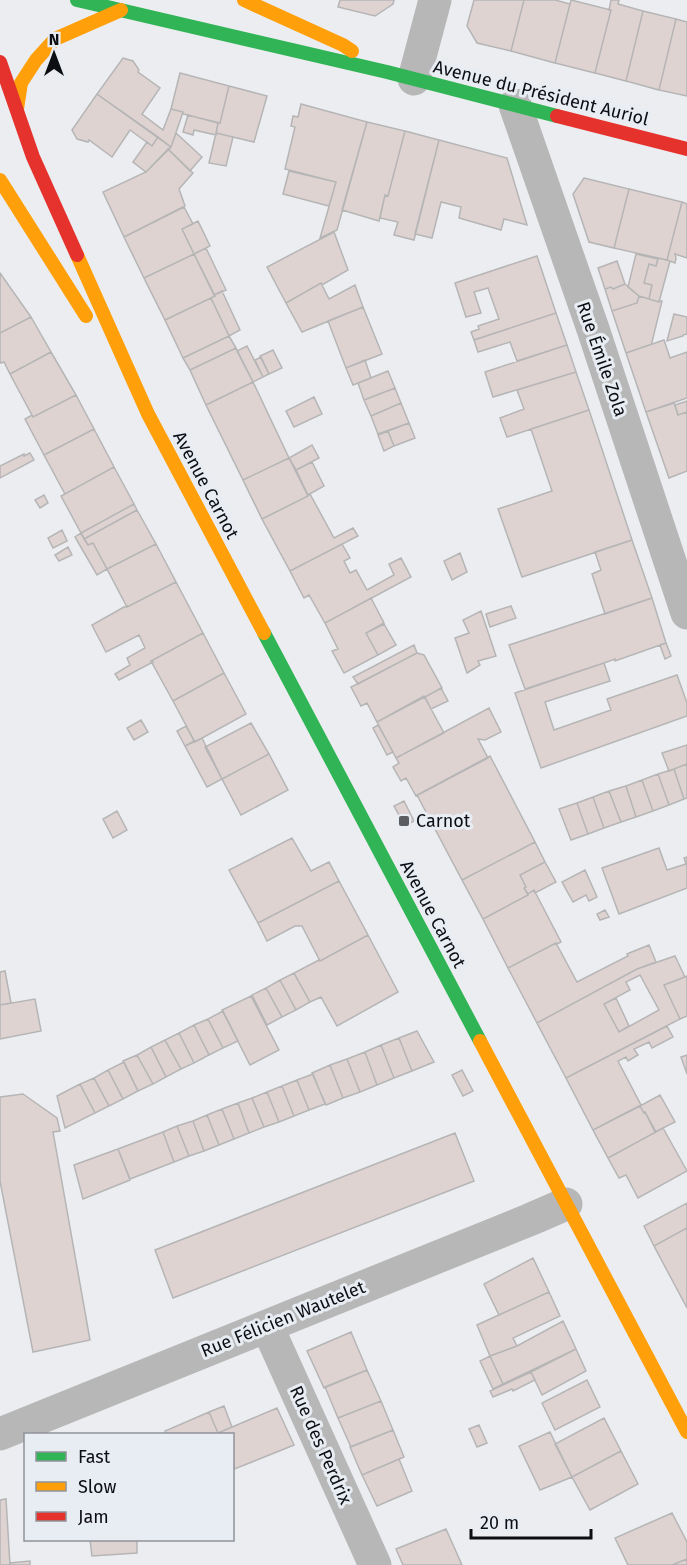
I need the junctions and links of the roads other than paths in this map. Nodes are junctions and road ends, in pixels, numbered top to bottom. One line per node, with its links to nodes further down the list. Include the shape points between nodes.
1 (77, 0): 4 (main road, Avenue du Président Auriol)
2 (244, 0): 6 (main road, Avenue du Président Auriol)
3 (435, 0): 6 (street)
4 (121, 10): 6 (main road, Avenue du Président Auriol); 8 (main road, via 55,39 21,83)
5 (0, 62): 8 (main road, Avenue Carnot)
6 (401, 76): 7 (main road, Avenue du Président Auriol)
7 (515, 105): 9 (main road, Avenue du Président Auriol); 12 (street, Rue Émile Zola)
8 (17, 109): 11 (main road, Avenue Carnot, via 33,157)
9 (687, 149)
10 (0, 180): 11 (main road, Avenue Carnot)
11 (148, 414): 13 (main road, Avenue Carnot)
12 (687, 613)
13 (566, 1203): 14 (street, Rue Félicien Wautelet); 15 (main road, Avenue Carnot)
14 (267, 1326): 16 (street, Rue Félicien Wautelet); 17 (street, Rue des Perdrix)
15 (683, 1413)
16 (0, 1434)
17 (375, 1565)

